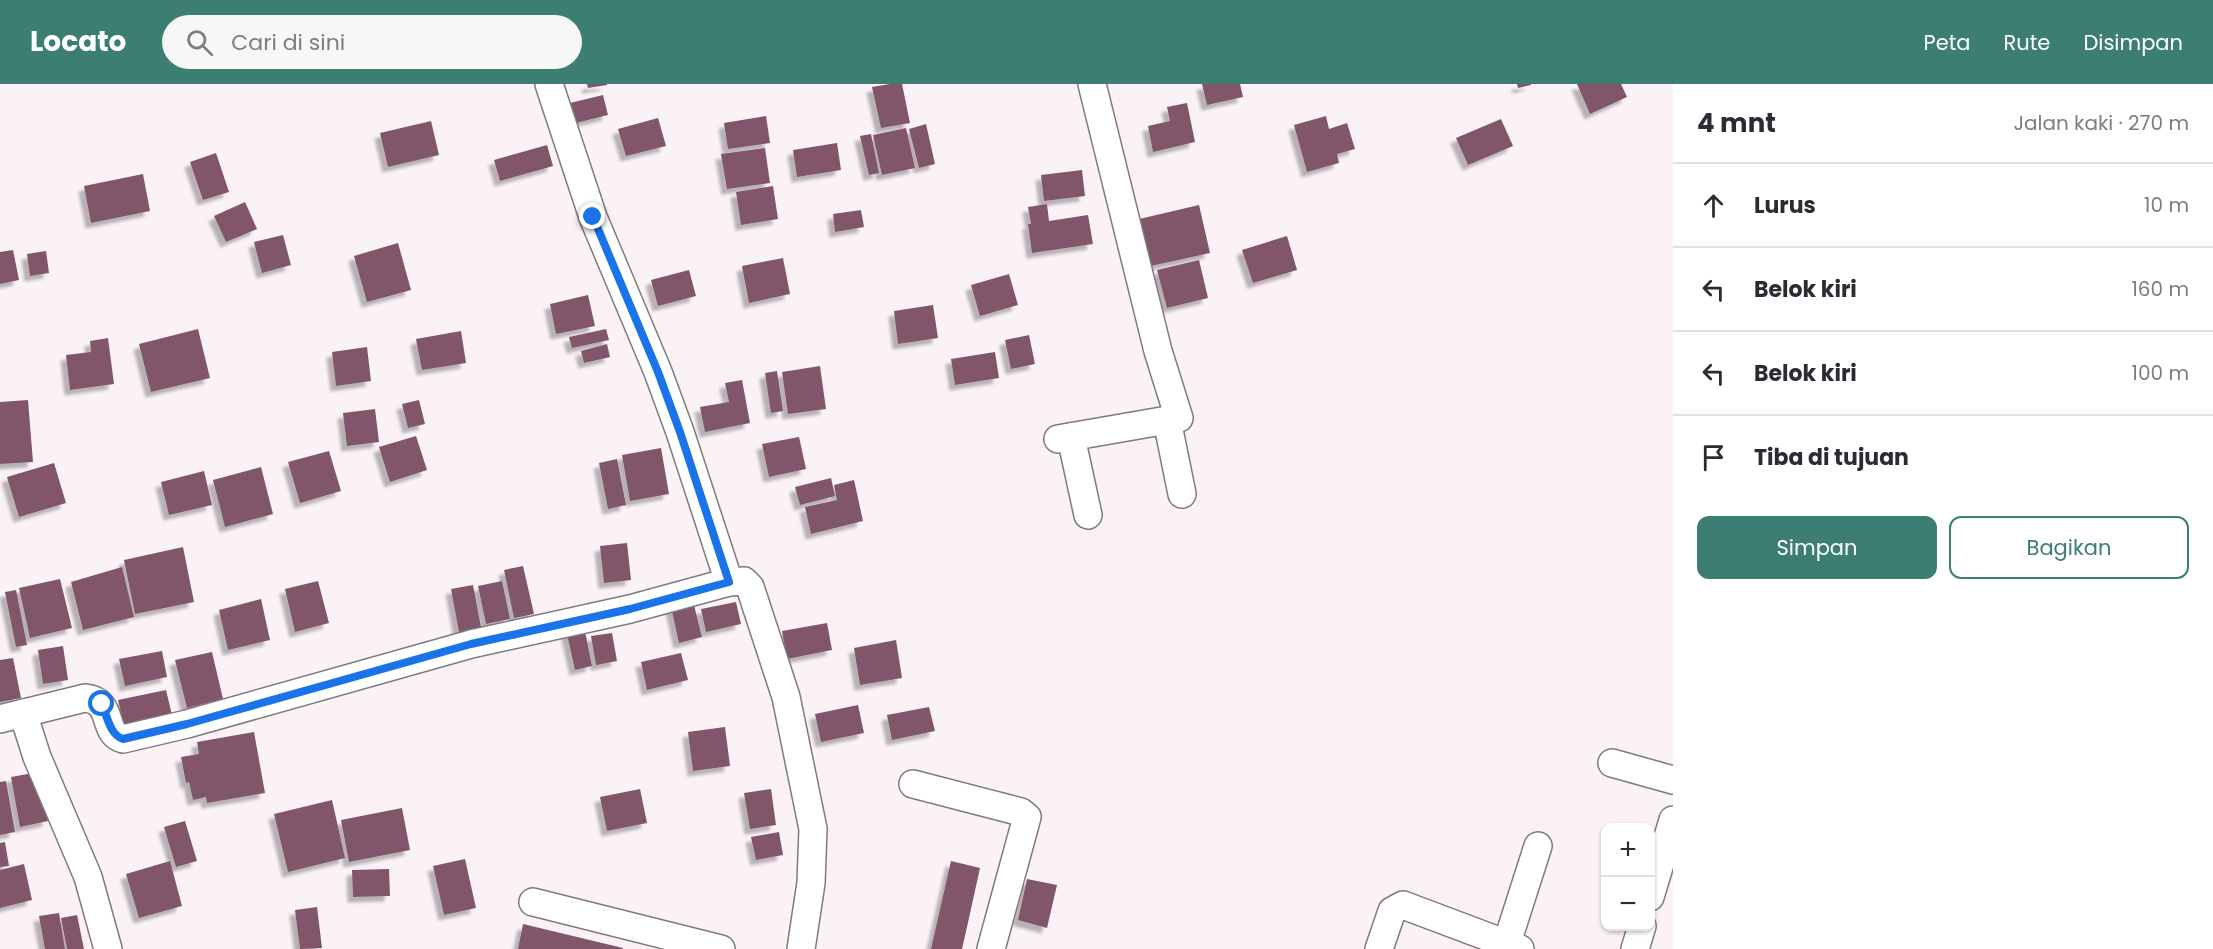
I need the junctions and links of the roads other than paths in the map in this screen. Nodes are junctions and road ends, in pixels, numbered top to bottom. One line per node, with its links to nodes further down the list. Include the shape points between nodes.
1 (549, 84): 6 (street, via 593,217 680,432)
2 (1092, 84): 3 (street, via 1158,351 1179,418)
3 (1167, 420): 4 (street); 5 (street, via 1065,438)
4 (1182, 494)
5 (1089, 515)
6 (729, 582): 7 (street, via 630,609 471,644 123,739 113,732 102,704 92,699); 19 (street, via 747,583 759,612 786,697 810,807 813,854)
7 (11, 716): 17 (street, via 37,757 88,878)
8 (1612, 763): 9 (street)
9 (1673, 780)
10 (913, 784): 20 (street, via 1022,812 1027,817)
11 (1673, 820): 13 (street)
12 (1538, 846): 16 (street)
13 (1655, 880)
14 (533, 902): 18 (street)
15 (1641, 931): 22 (street)
16 (1510, 948): 21 (street, via 1403,905 1392,911)
17 (108, 949)
18 (721, 949)
19 (801, 949)
20 (991, 949)
21 (1379, 949)
22 (1635, 949)

